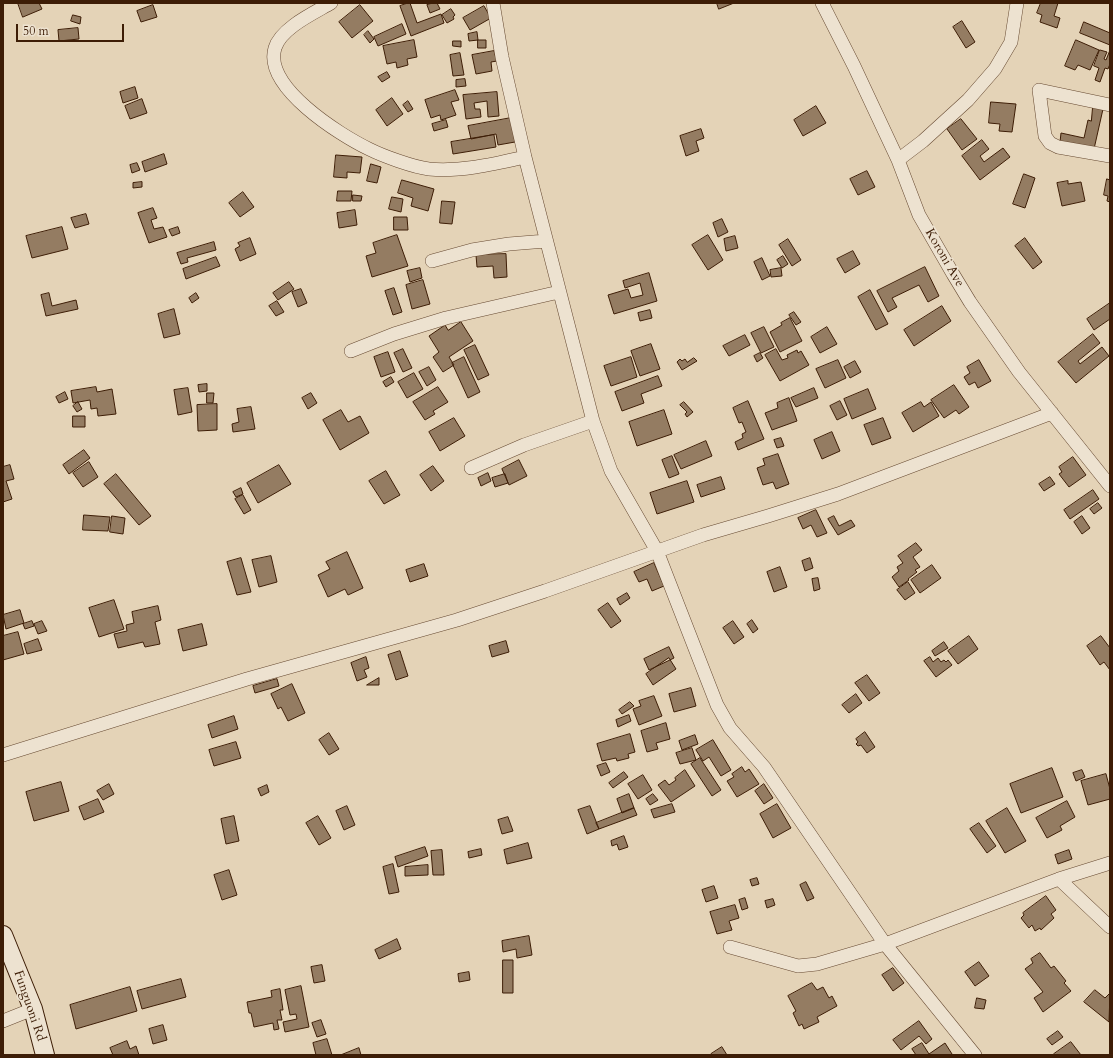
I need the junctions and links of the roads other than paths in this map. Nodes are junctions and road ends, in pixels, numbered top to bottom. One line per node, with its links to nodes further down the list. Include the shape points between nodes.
1 (331, 3): 7 (street, via 301,20 282,36 275,48 277,74 309,110 370,150 428,168 470,168)
2 (493, 3): 7 (street, via 502,57)
3 (822, 3): 8 (street, Koroni Ave)
4 (1017, 3): 8 (street, via 1011,42 995,69 968,100)
5 (1110, 105): 6 (street, via 1039,90 1045,136 1050,143 1058,147)
6 (1110, 156)
7 (525, 157): 9 (street)
8 (898, 160): 13 (street, Koroni Ave, via 919,215 970,302 1019,372)
9 (546, 241): 10 (street, via 472,250); 11 (street)
10 (432, 261)
11 (559, 292): 12 (street, via 446,318); 14 (street)
12 (351, 351)
13 (1052, 413): 16 (street, Koroni Ave); 17 (street, via 838,494)
14 (592, 421): 15 (street, via 524,445); 17 (street, via 611,472)
15 (470, 468)
16 (1110, 486)
17 (657, 551): 18 (street, via 457,620 247,679); 23 (street, via 723,717 764,767)
18 (3, 755)
19 (1110, 863): 20 (street)
20 (1059, 879): 21 (street); 23 (street)
21 (1110, 927)
22 (3, 936): 25 (street, Funguoni Rd)
23 (885, 944): 24 (street, via 816,964 798,966); 28 (street)
24 (730, 947)
25 (33, 1009): 26 (street); 27 (street, Funguoni Rd)
26 (3, 1022)
27 (45, 1055)
28 (975, 1055)

